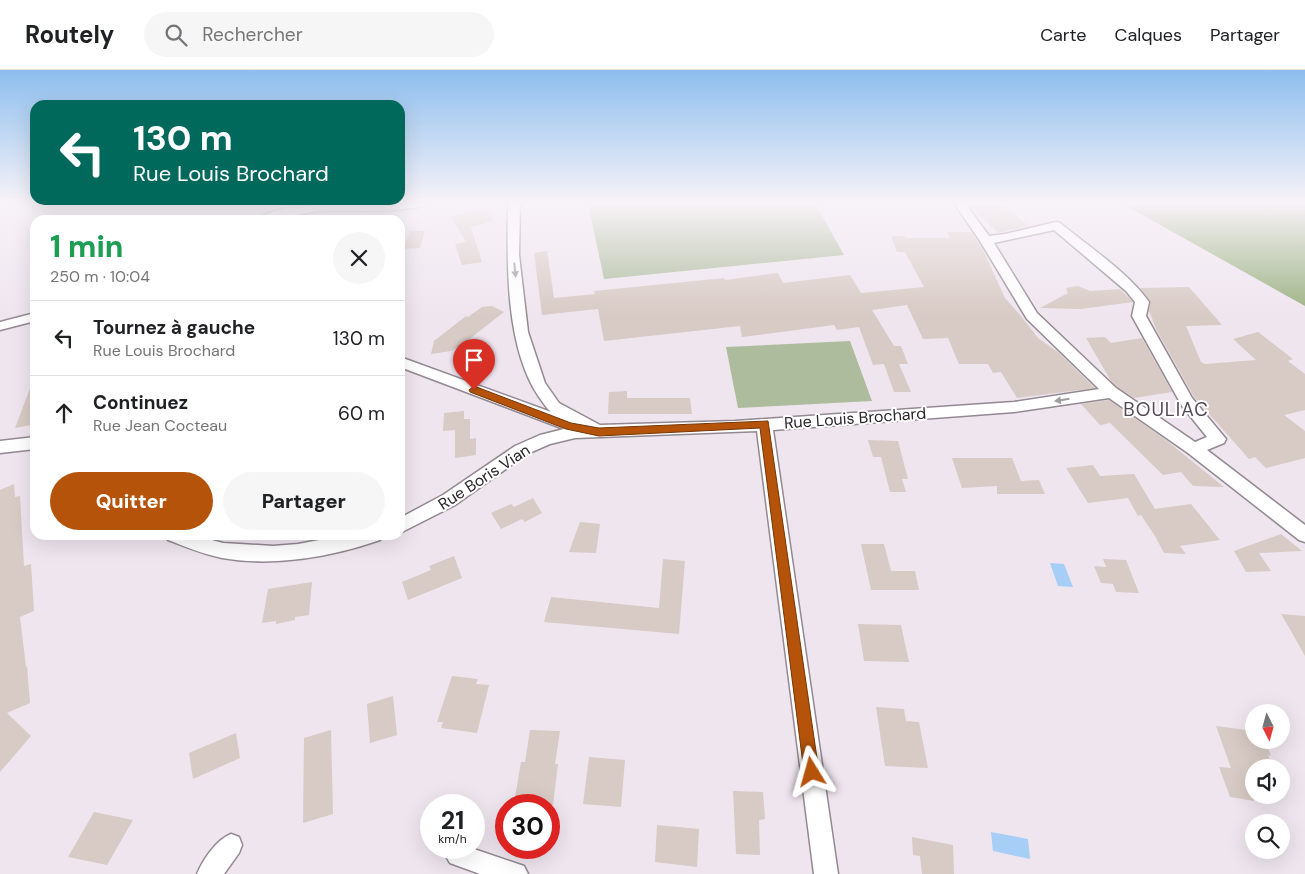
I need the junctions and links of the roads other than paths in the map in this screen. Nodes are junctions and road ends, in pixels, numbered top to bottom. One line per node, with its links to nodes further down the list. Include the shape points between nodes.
1 (986, 240): 9 (street, via 1032,316)
2 (513, 241): 11 (street, one-way to 11, via 521,332 538,384 554,407)
3 (1074, 241): 4 (street)
4 (1131, 288): 8 (street, via 1142,302 1139,316)
5 (30, 318): 6 (street)
6 (0, 326)
7 (405, 364): 11 (street, via 569,426)
8 (1178, 386): 14 (street, via 1218,439)
9 (1110, 392): 10 (street, Rue Louis Brochard, one-way to 10, via 1014,408); 14 (street)
10 (764, 424): 11 (street, Rue Louis Brochard); 23 (street)
11 (599, 432): 15 (street, Rue Boris Vian, via 576,432 546,439 521,450 449,500)
12 (30, 444): 13 (street)
13 (0, 447)
14 (1194, 450): 16 (street)
15 (405, 523)
16 (1305, 536)
17 (184, 540): 18 (street, via 217,551 247,554 308,550)
18 (352, 540)
19 (231, 845): 21 (street)
20 (468, 859): 22 (street)
21 (209, 874)
22 (516, 874)
23 (826, 874)

